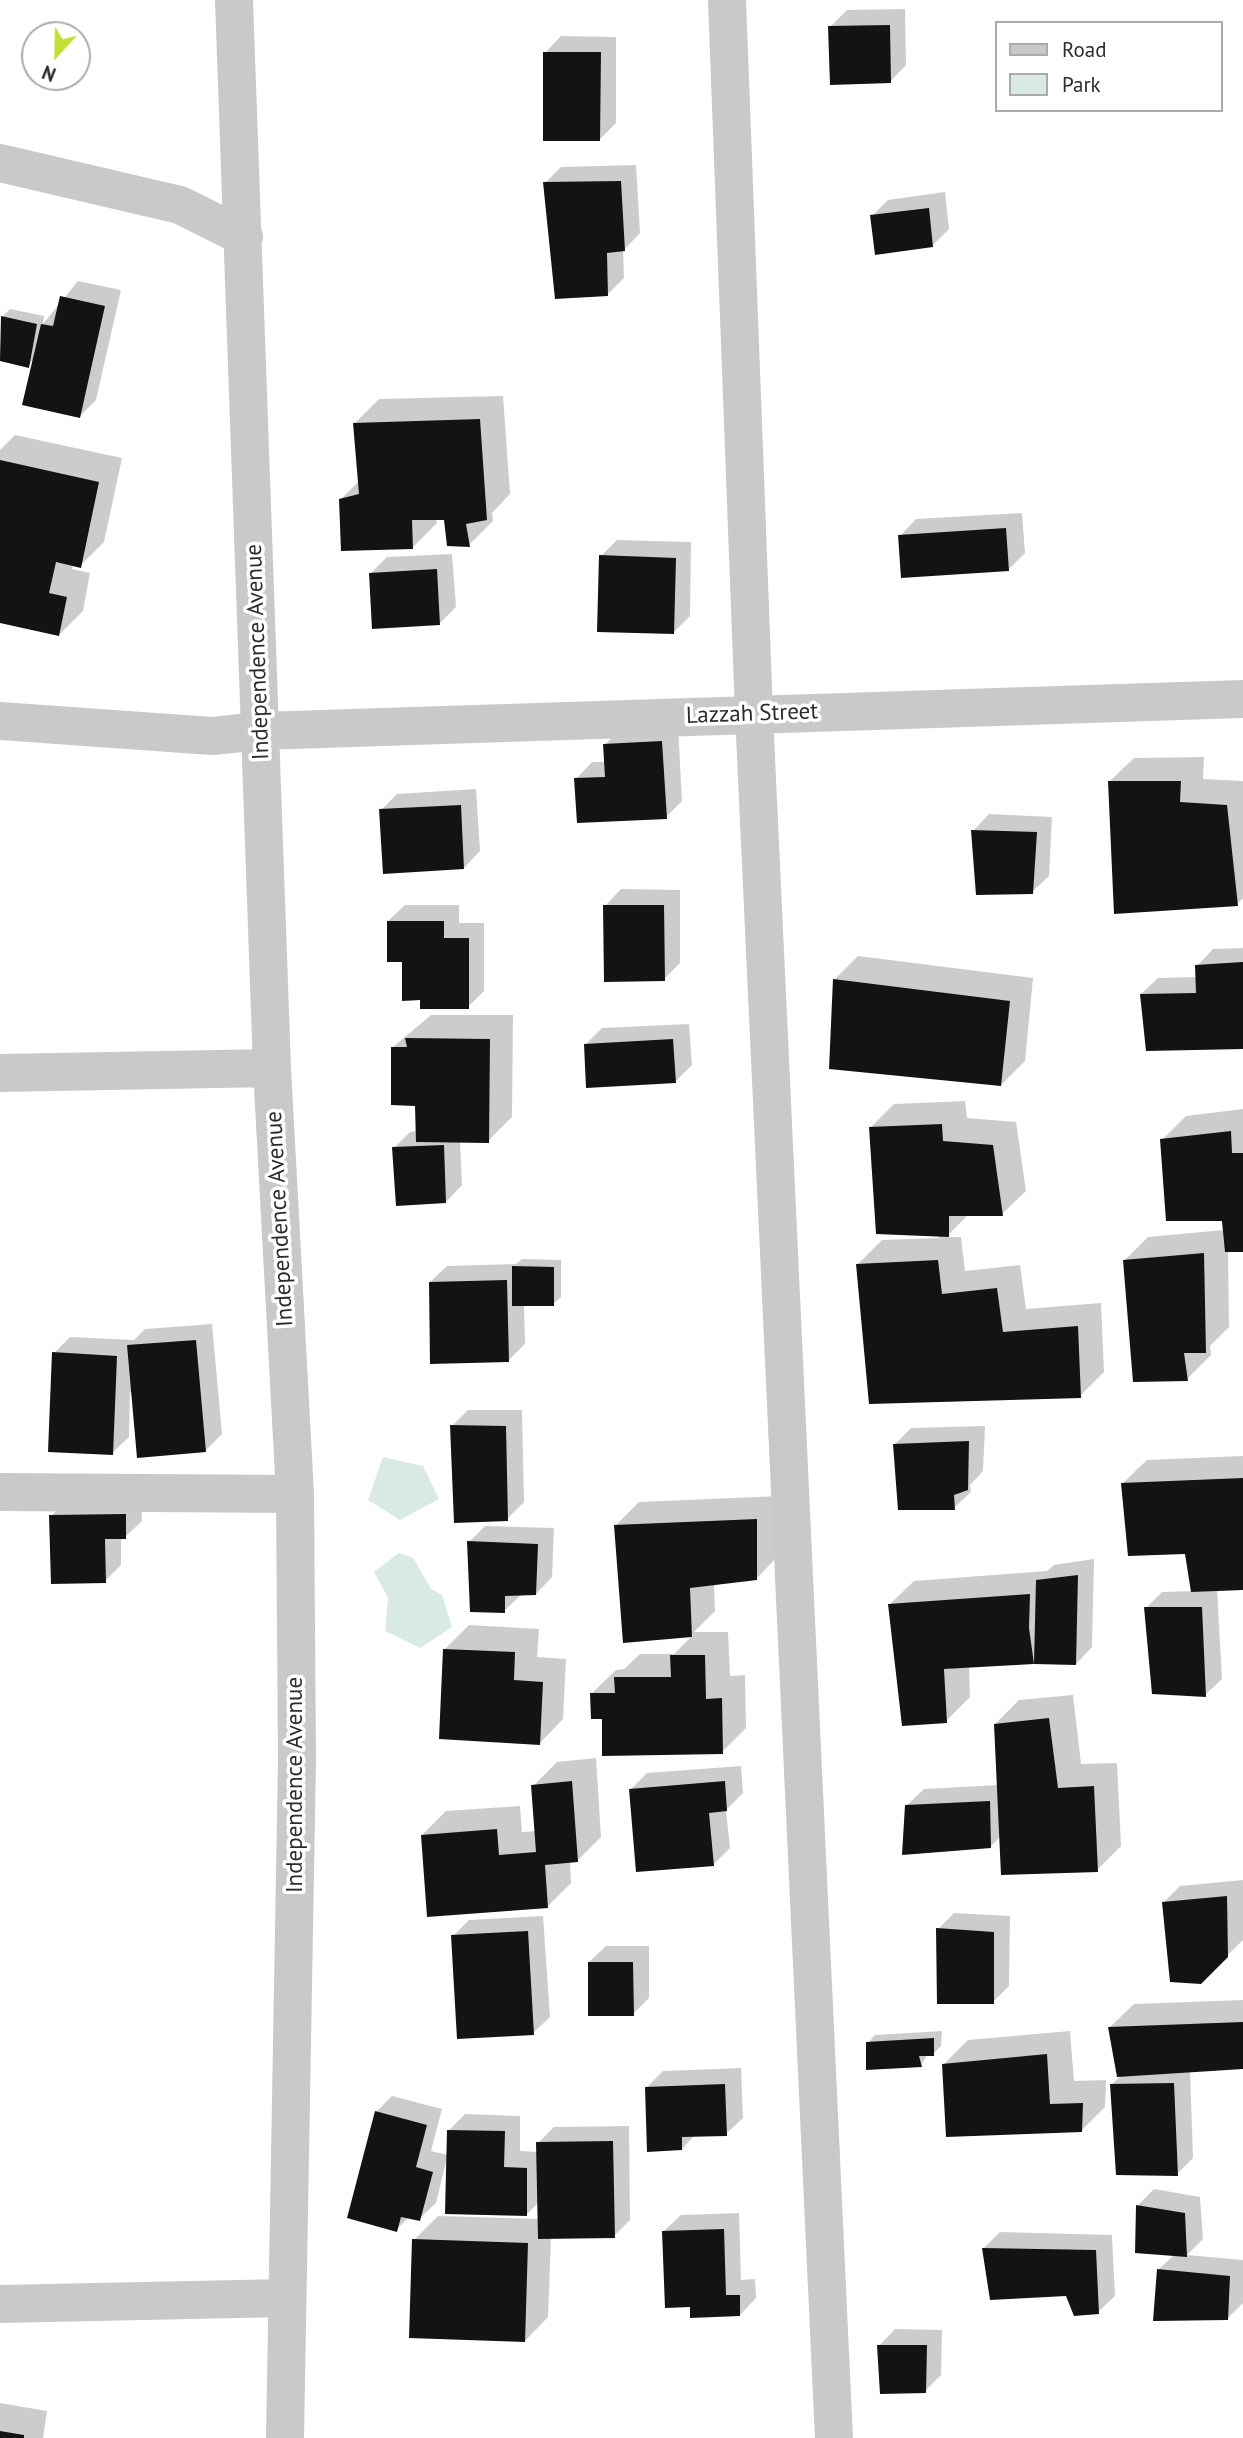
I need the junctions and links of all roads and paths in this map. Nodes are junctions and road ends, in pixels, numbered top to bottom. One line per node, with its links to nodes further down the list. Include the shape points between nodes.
1 (234, 0): 4 (street, Independence Avenue)
2 (727, 0): 6 (street)
3 (0, 163): 4 (street, via 180,205)
4 (244, 237): 8 (street, Independence Avenue)
5 (1243, 699): 6 (street, Lazzah Street)
6 (754, 714): 8 (street, Lazzah Street); 16 (street)
7 (0, 721): 8 (street, Lazzah Street, via 212,736)
8 (260, 731): 9 (street, Independence Avenue)
9 (272, 1068): 10 (street); 12 (street, Independence Avenue)
10 (0, 1073)
11 (0, 1492): 12 (street)
12 (295, 1494): 13 (street, Independence Avenue, via 297,1760)
13 (285, 2298): 14 (street); 15 (street, Independence Avenue)
14 (0, 2304)
15 (285, 2438)
16 (834, 2438)

